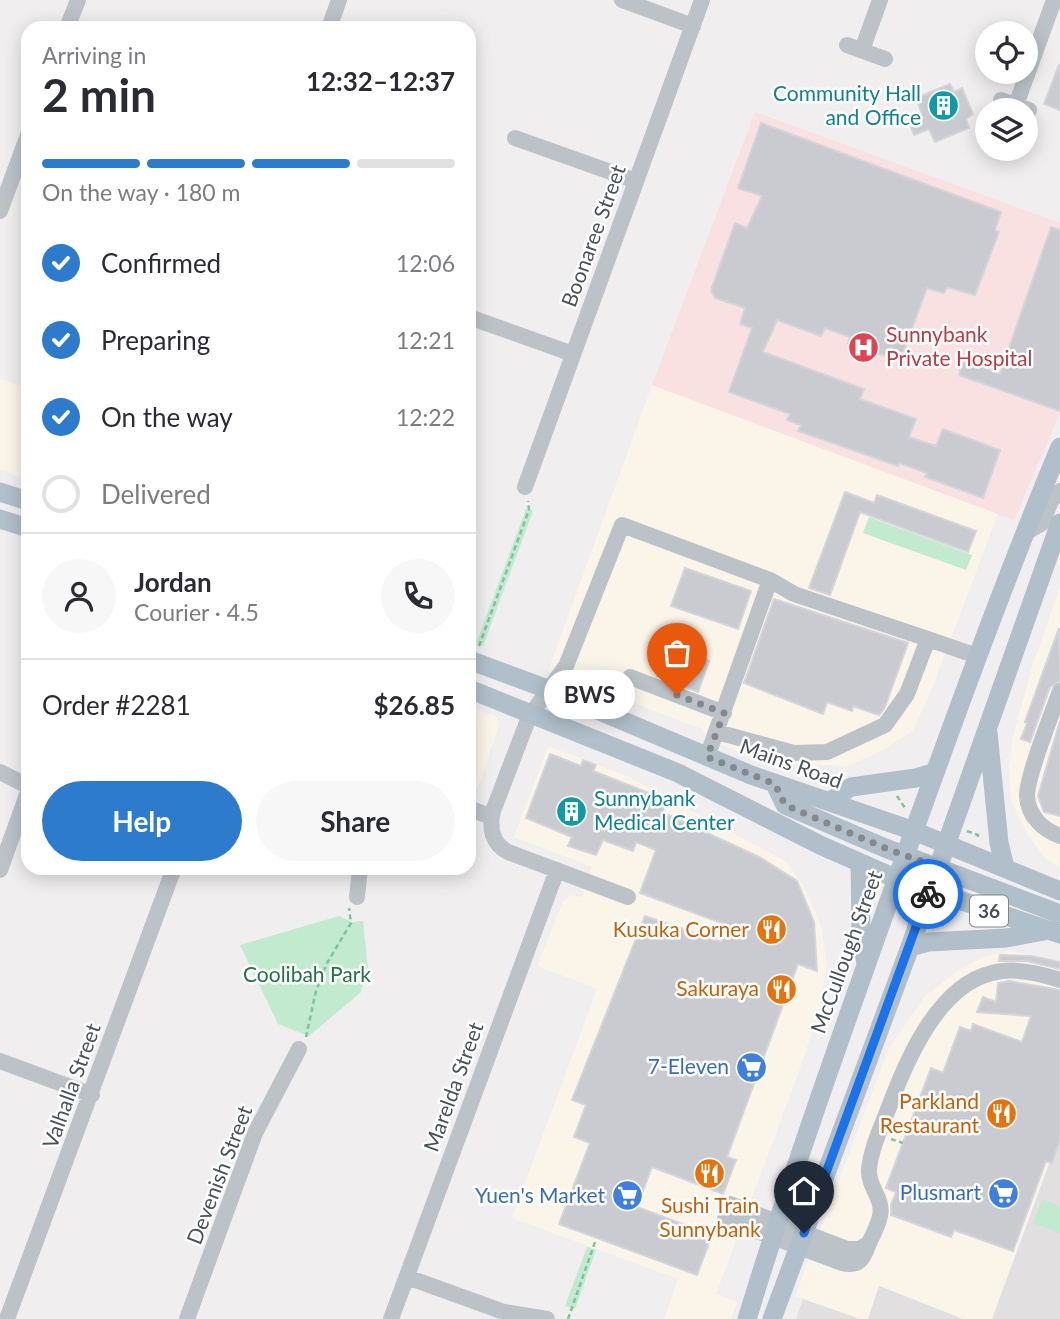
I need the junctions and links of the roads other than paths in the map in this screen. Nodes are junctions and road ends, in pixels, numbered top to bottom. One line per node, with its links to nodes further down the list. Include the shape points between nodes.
1 (78, 0): 7 (street)
2 (340, 0): 8 (street)
3 (622, 0): 9 (street)
4 (702, 0): 9 (street, Boonaree Street)
5 (880, 0): 10 (street, via 855,47)
6 (1054, 0): 11 (street)
7 (70, 21)
8 (332, 21)
9 (693, 26): 14 (street, Boonaree Street)
10 (885, 59)
11 (1018, 98)
12 (515, 138): 14 (street)
13 (21, 154): 15 (street)
14 (636, 181): 17 (street, Boonaree Street)
15 (0, 211)
16 (476, 319): 17 (street)
17 (573, 354): 19 (street, Boonaree Street)
18 (1060, 447): 26 (main road, McCullough Street)
19 (525, 487)
20 (1060, 491): 26 (street, via 1042,523)
21 (0, 492): 22 (main road)
22 (21, 499)
23 (0, 519): 25 (main road)
24 (1060, 523): 37 (main road)
25 (21, 526)
26 (1025, 533): 30 (main road, McCullough Street)
27 (770, 580): 28 (street, via 794,594); 32 (street, via 622,525 571,654); 36 (street)
28 (928, 639): 30 (street); 38 (street, via 907,694 886,725 827,752 794,753)
29 (476, 656): 32 (main road, Mains Road / 36)
30 (977, 656): 41 (main road, McCullough Street)
31 (631, 677): 36 (street)
32 (550, 691): 35 (street); 39 (main road, Mains Road / 36)
33 (1060, 691): 49 (street, via 1027,797 1045,831)
34 (476, 692): 35 (main road, 36)
35 (532, 712): 47 (street); 52 (main road, 36, via 709,787)
36 (724, 713): 38 (street)
37 (988, 729): 50 (main road); 54 (main road)
38 (717, 732): 39 (street)
39 (707, 757): 42 (main road, Mains Road / 36)
40 (0, 772): 43 (street)
41 (935, 772): 44 (main road, via 851,787); 48 (main road, McCullough Street)
42 (775, 784): 44 (main road, Mains Road / 36); 51 (main road, via 785,805)
43 (21, 785)
44 (829, 802): 48 (main road, Mains Road / 36)
45 (21, 809): 55 (street)
46 (476, 811): 47 (street)
47 (491, 817): 56 (street, via 493,835 503,849)
48 (914, 831): 50 (main road, Mains Road / 36); 51 (main road, McCullough Street)
49 (1060, 836)
50 (946, 843): 53 (main road); 54 (main road, Mains Road / 36)
51 (905, 855): 53 (main road); 59 (main road, McCullough Street)
52 (860, 863): 59 (main road, 36); 67 (main road)
53 (938, 867): 60 (main road); 64 (main road)
54 (1005, 867): 61 (main road, Mains Road / 36)
55 (0, 870)
56 (556, 870): 63 (street); 75 (street, Marelda Street)
57 (171, 875): 71 (street, Valhalla Street)
58 (359, 875): 62 (street)
59 (897, 878): 60 (main road, 36); 67 (main road, McCullough Street)
60 (930, 891): 65 (main road, 36); 66 (main road)
61 (1060, 891)
62 (357, 897)
63 (628, 897)
64 (1060, 914)
65 (1054, 932): 66 (main road)
66 (909, 947): 74 (main road)
67 (866, 965): 73 (main road, McCullough Street)
68 (1060, 980): 74 (street, via 1013,970 990,973 962,988 931,1018 907,1060 873,1153 869,1178 881,1214 869,1243 847,1250)
69 (299, 1049): 77 (street, Devenish Street, via 255,1133)
70 (0, 1060): 71 (street)
71 (92, 1094): 76 (street, Valhalla Street)
72 (727, 1212): 73 (street)
73 (774, 1230): 74 (street); 80 (main road, McCullough Street)
74 (801, 1240): 81 (main road)
75 (407, 1277): 78 (street, Marelda Street); 79 (street, via 504,1312)
76 (7, 1319)
77 (187, 1319)
78 (391, 1319)
79 (547, 1319)
80 (747, 1319)
81 (772, 1319)

